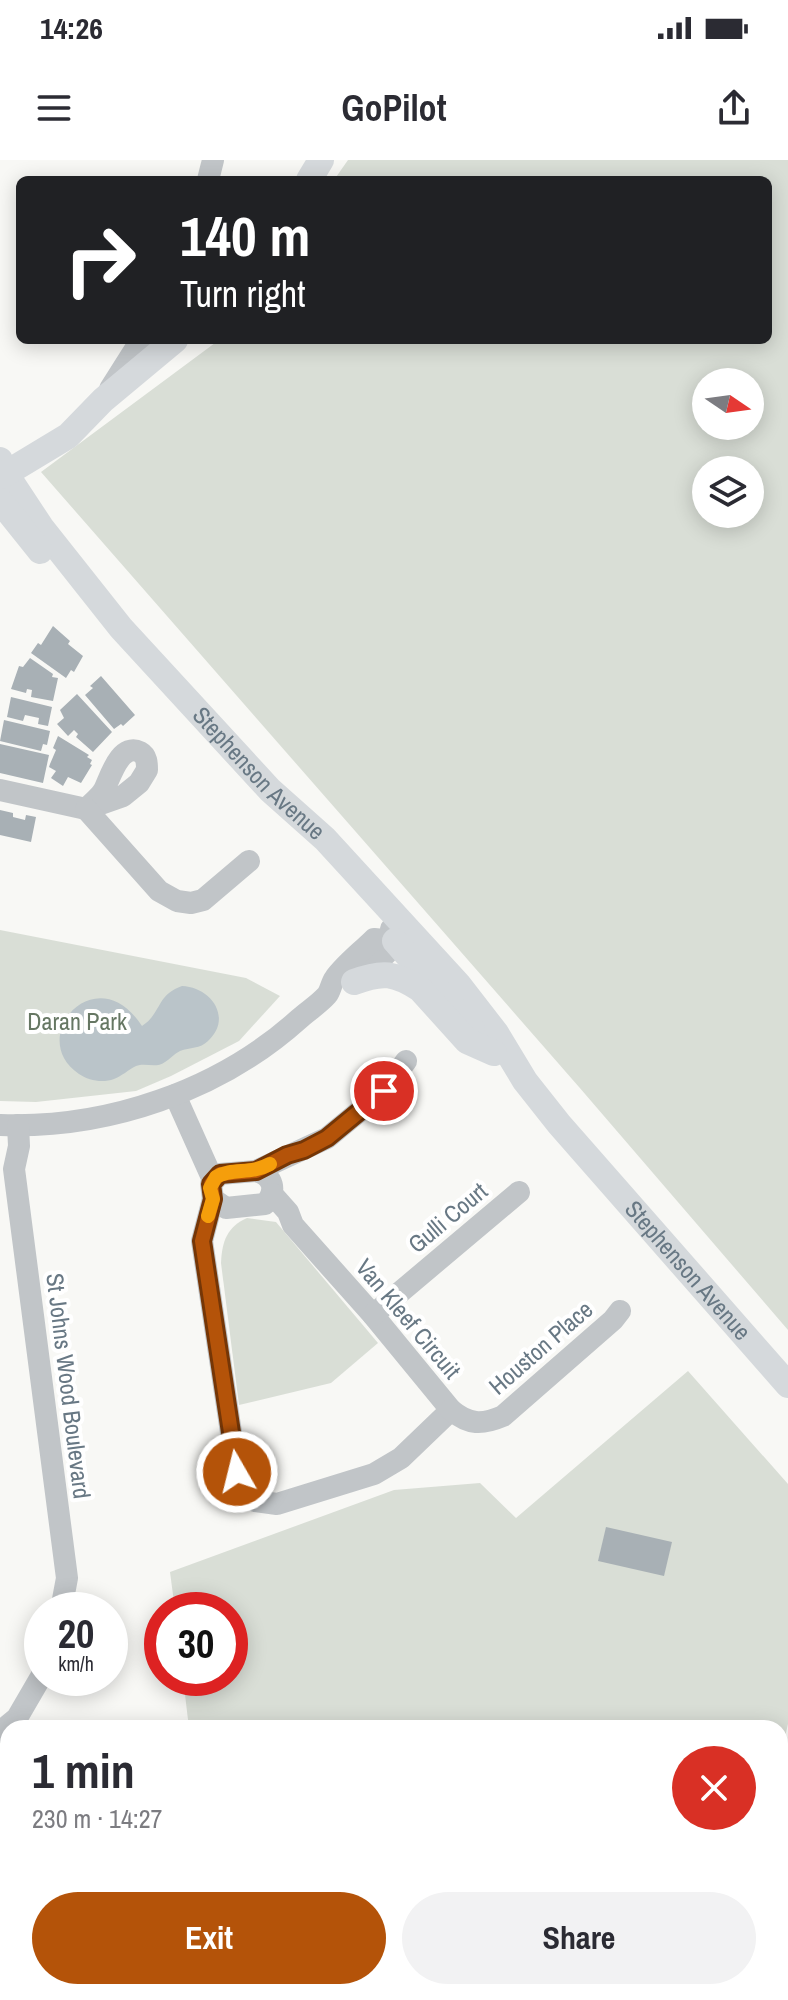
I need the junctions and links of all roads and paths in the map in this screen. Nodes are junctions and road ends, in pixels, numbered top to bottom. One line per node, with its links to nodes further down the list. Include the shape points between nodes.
1 (138, 344): 3 (street)
2 (170, 344): 3 (main road)
3 (103, 400): 4 (main road); 5 (main road, via 25,443)
4 (68, 436): 5 (main road); 7 (main road, via 33,478)
5 (2, 466): 7 (main road, Stephenson Avenue)
6 (0, 501): 11 (main road, Stephenson Avenue, via 191,723)
7 (31, 511): 9 (main road, Stephenson Avenue, via 121,628 270,790)
8 (0, 790): 10 (street, via 86,809 159,891 177,901 203,900)
9 (325, 839): 11 (street, via 386,912); 12 (main road, Stephenson Avenue)
10 (249, 861)
11 (395, 941): 12 (street); 13 (street); 14 (street, via 374,939 334,979); 15 (main road, Stephenson Avenue)
12 (426, 950): 17 (main road, Stephenson Avenue, via 496,1033)
13 (354, 982): 14 (street); 15 (main road, via 383,973 411,983 467,1041)
14 (329, 993): 18 (street, via 253,1055)
15 (494, 1053): 17 (main road, Stephenson Avenue)
16 (406, 1061): 20 (street, via 395,1080 327,1138 304,1150)
17 (525, 1081): 25 (main road, Stephenson Avenue)
18 (181, 1092): 19 (street, via 90,1118); 21 (street)
19 (6, 1125): 27 (street, St Johns Wood Boulevard, via 19,1146 14,1169 67,1578)
20 (265, 1189): 21 (street); 21 (street); 24 (street, Van Kleef Circuit)
21 (220, 1190): 26 (street, Van Kleef Circuit, via 202,1241 242,1493 277,1504 374,1474 401,1458)
22 (519, 1192): 24 (street, Gulli Court)
23 (620, 1311): 26 (street, Houston Place, via 503,1416 474,1424)
24 (373, 1315): 26 (street, Van Kleef Circuit)
25 (788, 1385)
26 (451, 1410)
27 (64, 1592)
28 (30, 1696): 29 (street)
29 (15, 1720)

